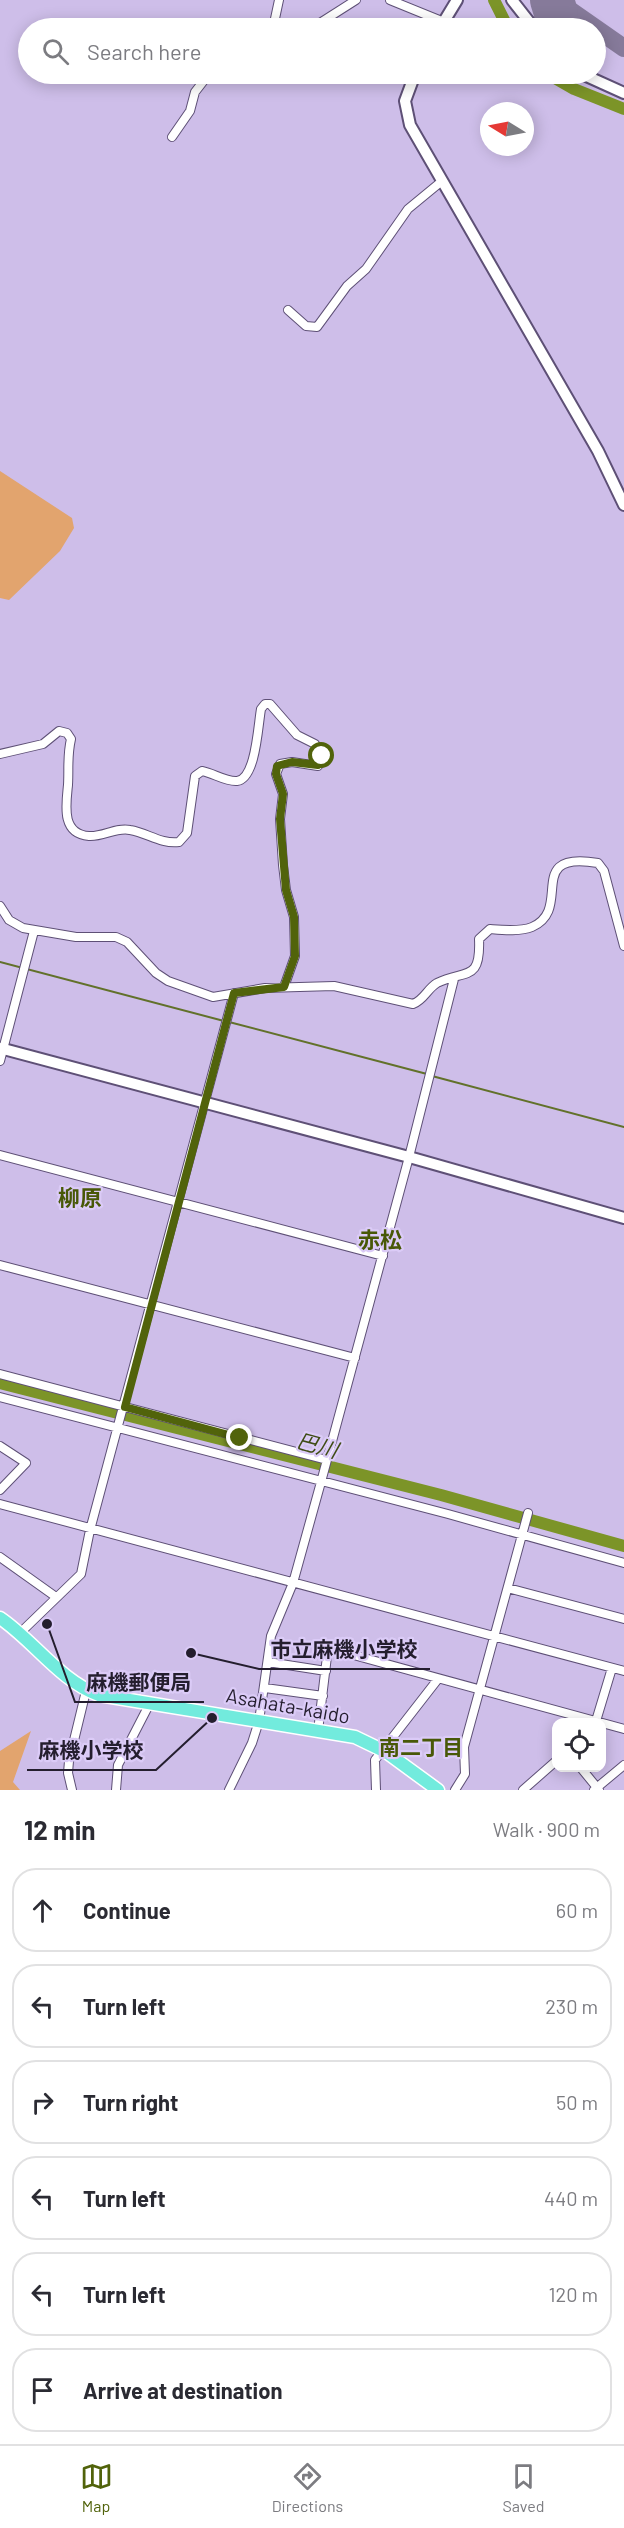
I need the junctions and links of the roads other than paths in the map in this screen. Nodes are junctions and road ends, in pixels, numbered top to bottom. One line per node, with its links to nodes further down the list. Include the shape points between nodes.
1 (279, 0): 6 (street)
2 (356, 0): 7 (street)
3 (390, 0): 8 (street)
4 (457, 0): 9 (street)
5 (512, 0): 10 (street)
6 (275, 18)
7 (328, 18)
8 (427, 18)
9 (446, 18)
10 (526, 18)
11 (201, 84): 15 (street, via 190,111)
12 (411, 84): 16 (street, via 406,110 410,125)
13 (604, 84): 14 (street)
14 (624, 93)
15 (172, 137)
16 (442, 181): 17 (street, via 408,209 366,269 347,286 317,327 306,326); 18 (street, via 598,451)
17 (288, 310)
18 (624, 505)
19 (0, 754): 24 (street, via 43,744 59,731 67,733 71,739 66,759 64,812 69,825 79,834 91,837 121,829 156,840 179,842 187,832 195,776 202,771 236,782 246,777 252,769 261,709 270,704 297,735 315,744 322,756 318,765 280,764 276,774 283,794 280,819 286,890 294,917 295,956)
20 (0, 906): 21 (street, via 9,920)
21 (34, 931): 25 (street, via 116,937 127,942 168,981 213,997); 26 (street)
22 (624, 946): 23 (street, via 604,871 598,863 568,861 555,872 550,885 549,912 539,923 529,928 490,929 479,939 477,965)
23 (454, 979): 24 (street, via 437,983 422,1001 413,1004 334,986); 30 (street)
24 (284, 987): 25 (street)
25 (234, 993): 28 (street)
26 (2, 1048): 27 (street); 28 (street)
27 (0, 1061)
28 (205, 1102): 30 (street); 31 (street)
29 (0, 1155): 31 (street)
30 (409, 1157): 32 (street); 33 (street)
31 (179, 1203): 33 (street); 35 (street)
32 (624, 1218)
33 (383, 1256): 36 (street)
34 (0, 1264): 35 (street)
35 (152, 1305): 36 (street); 39 (street)
36 (355, 1358): 42 (street)
37 (0, 1374): 39 (street)
38 (0, 1396): 40 (street)
39 (125, 1407): 40 (street); 42 (street)
40 (120, 1428): 43 (street); 47 (street)
41 (0, 1446): 44 (street, via 26,1463)
42 (327, 1460): 43 (street)
43 (321, 1482): 48 (street); 51 (street)
44 (0, 1490)
45 (0, 1504): 47 (street)
46 (528, 1513): 48 (street)
47 (90, 1530): 51 (street); 53 (street, via 81,1574)
48 (522, 1535): 50 (street); 52 (street)
49 (0, 1557): 53 (street)
50 (624, 1563)
51 (293, 1583): 57 (street); 58 (street, via 271,1636)
52 (508, 1588): 55 (street); 57 (street)
53 (56, 1597): 56 (street)
54 (0, 1618): 56 (main road, Asahata-kaido)
55 (624, 1619)
56 (21, 1632): 64 (main road, Asahata-kaido)
57 (495, 1636): 59 (street); 65 (street)
58 (267, 1662): 60 (street); 63 (street)
59 (612, 1668): 61 (street); 69 (street)
60 (326, 1671): 62 (street, via 328,1648); 66 (street)
61 (624, 1671)
62 (438, 1679): 65 (street); 74 (street)
63 (265, 1688): 66 (street); 70 (street)
64 (86, 1690): 67 (main road, Asahata-kaido); 79 (street, via 69,1761)
65 (481, 1691): 68 (street); 84 (street, via 464,1747 465,1774)
66 (323, 1696): 73 (street)
67 (150, 1703): 70 (main road, Asahata-kaido); 80 (street, via 118,1765)
68 (585, 1718)
69 (601, 1718)
70 (259, 1721): 73 (main road, Asahata-kaido); 81 (street)
71 (606, 1724): 72 (street)
72 (624, 1729)
73 (318, 1731): 74 (main road, Asahata-kaido, via 355,1737)
74 (381, 1750): 82 (street, via 375,1760); 83 (main road, Asahata-kaido)
75 (624, 1764): 78 (street)
76 (552, 1765): 85 (street)
77 (585, 1772): 78 (street)
78 (597, 1789)
79 (72, 1790)
80 (116, 1790)
81 (229, 1790)
82 (376, 1790)
83 (438, 1790)
84 (455, 1790)
85 (523, 1790)

